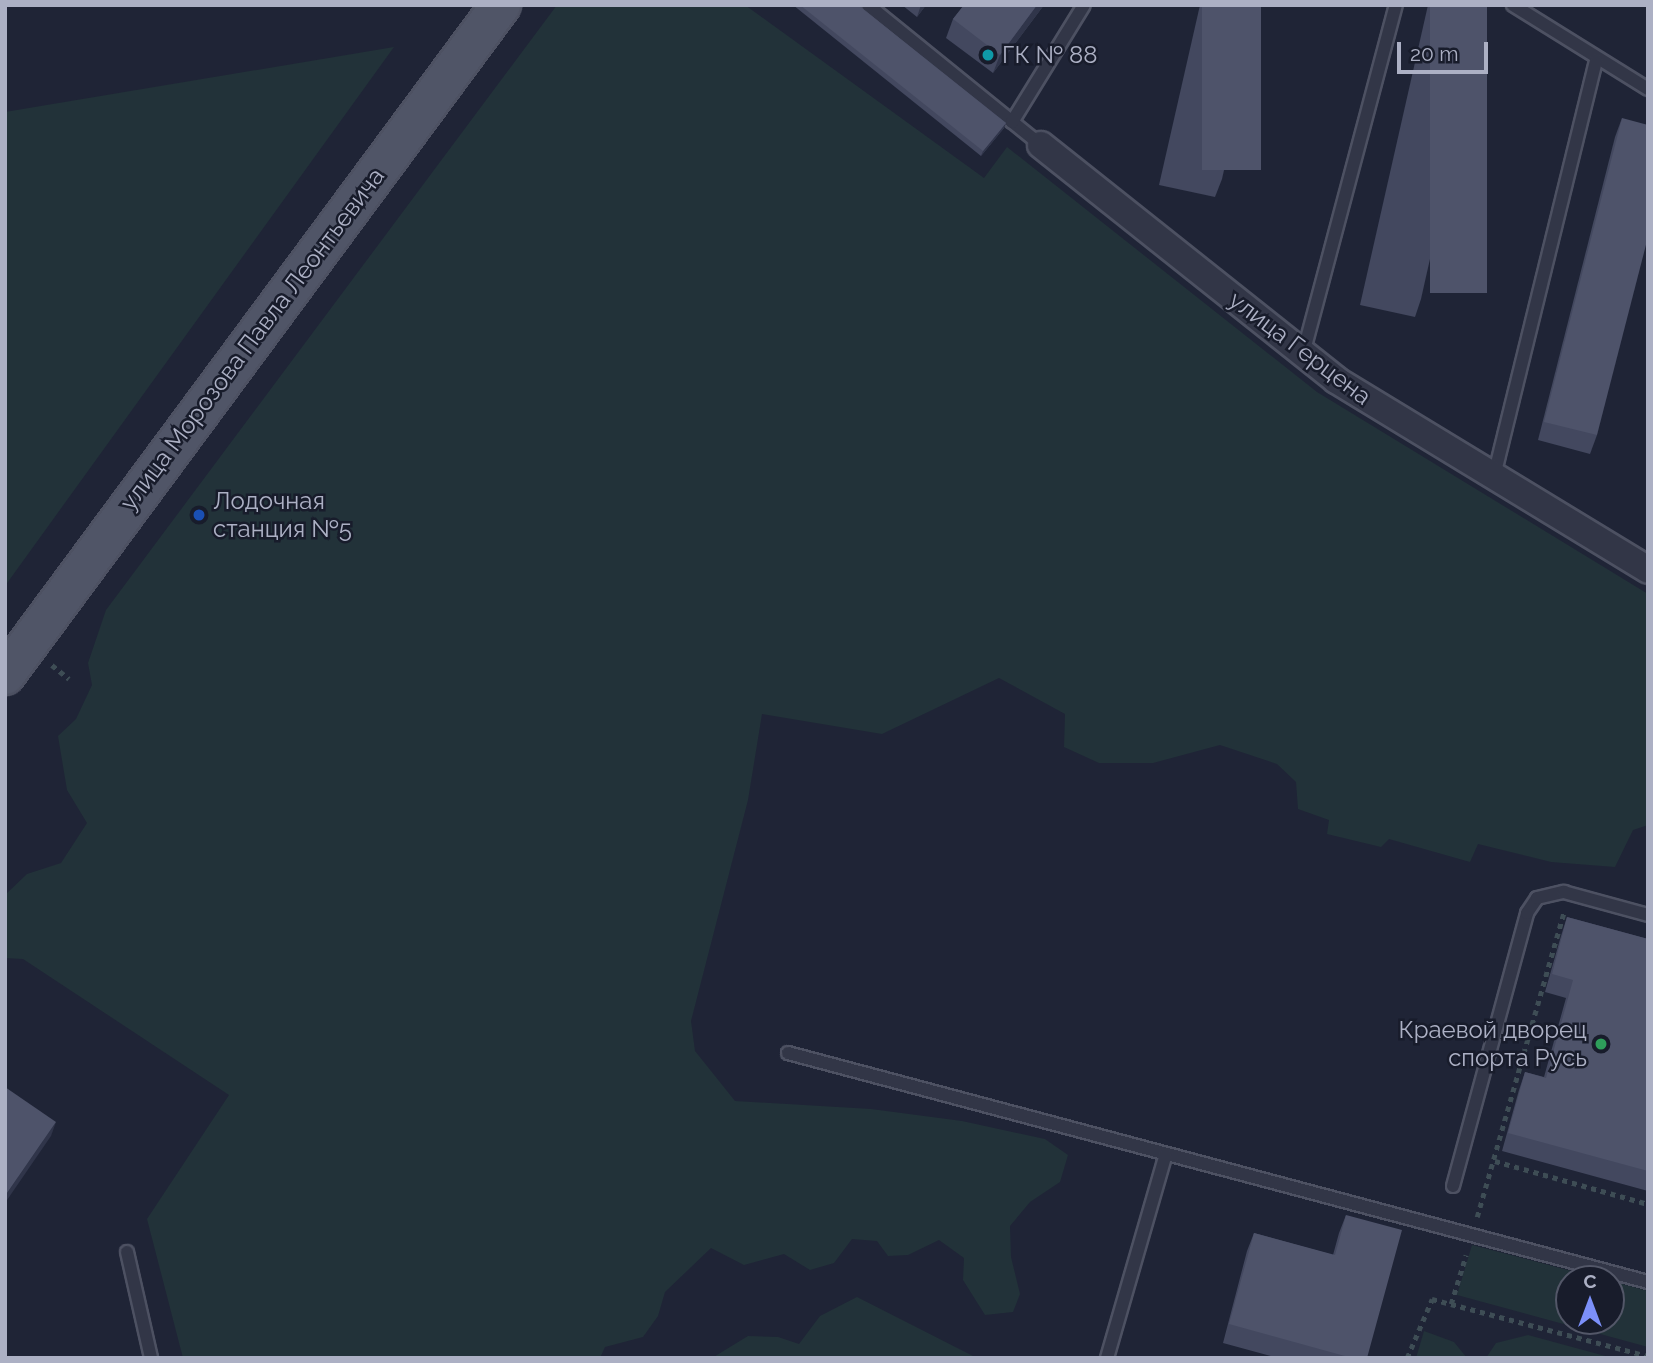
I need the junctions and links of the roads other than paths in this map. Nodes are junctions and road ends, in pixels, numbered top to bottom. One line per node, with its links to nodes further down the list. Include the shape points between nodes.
1 (501, 5): 13 (main road, улица Морозова Павла Леонтьевича)
2 (868, 5): 8 (lane)
3 (1084, 5): 8 (lane)
4 (1396, 5): 10 (lane)
5 (1513, 5): 6 (lane)
6 (1596, 61): 7 (lane); 11 (lane)
7 (1648, 89)
8 (1012, 122): 9 (lane)
9 (1041, 145): 10 (street, улица Герцена)
10 (1303, 355): 11 (street, улица Герцена)
11 (1494, 476): 12 (street, улица Герцена)
12 (1648, 570)
13 (5, 675)
14 (1648, 915): 17 (lane, via 1564,892 1537,898 1527,913)
15 (788, 1053): 16 (lane)
16 (1166, 1154): 19 (lane); 21 (lane)
17 (1453, 1186)
18 (127, 1252): 20 (lane)
19 (1648, 1282)
20 (151, 1358)
21 (1107, 1358)

